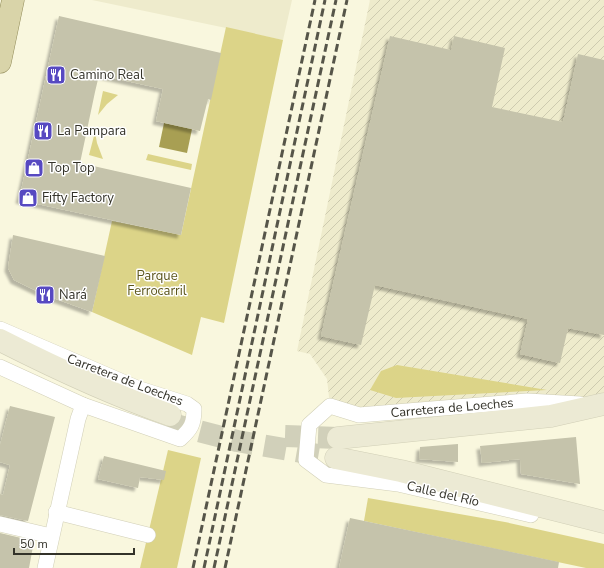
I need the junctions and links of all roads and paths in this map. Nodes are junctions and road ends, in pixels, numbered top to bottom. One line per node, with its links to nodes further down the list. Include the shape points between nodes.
1 (13, 0): 2 (main road)
2 (0, 62)
3 (0, 329): 8 (street, Carretera de Loeches, via 137,388 187,404 194,410 194,422 180,439)
4 (0, 340): 5 (street, Carretera de Loeches, via 169,419 89,394)
5 (0, 355)
6 (0, 367): 8 (street, Carretera de Loeches)
7 (600, 404): 9 (street, Carretera de Loeches, via 527,401 359,415 330,406 309,425); 10 (street, Carretera de Loeches, via 551,416)
8 (83, 405): 11 (street)
9 (307, 440): 12 (street, Calle del Río, via 306,460 326,475 398,484 539,516)
10 (337, 448): 12 (street, Calle del Río, via 401,471)
11 (56, 512): 14 (street); 15 (street)
12 (604, 523)
13 (0, 524): 15 (street)
14 (148, 535)
15 (51, 536): 16 (street)
16 (45, 568)

